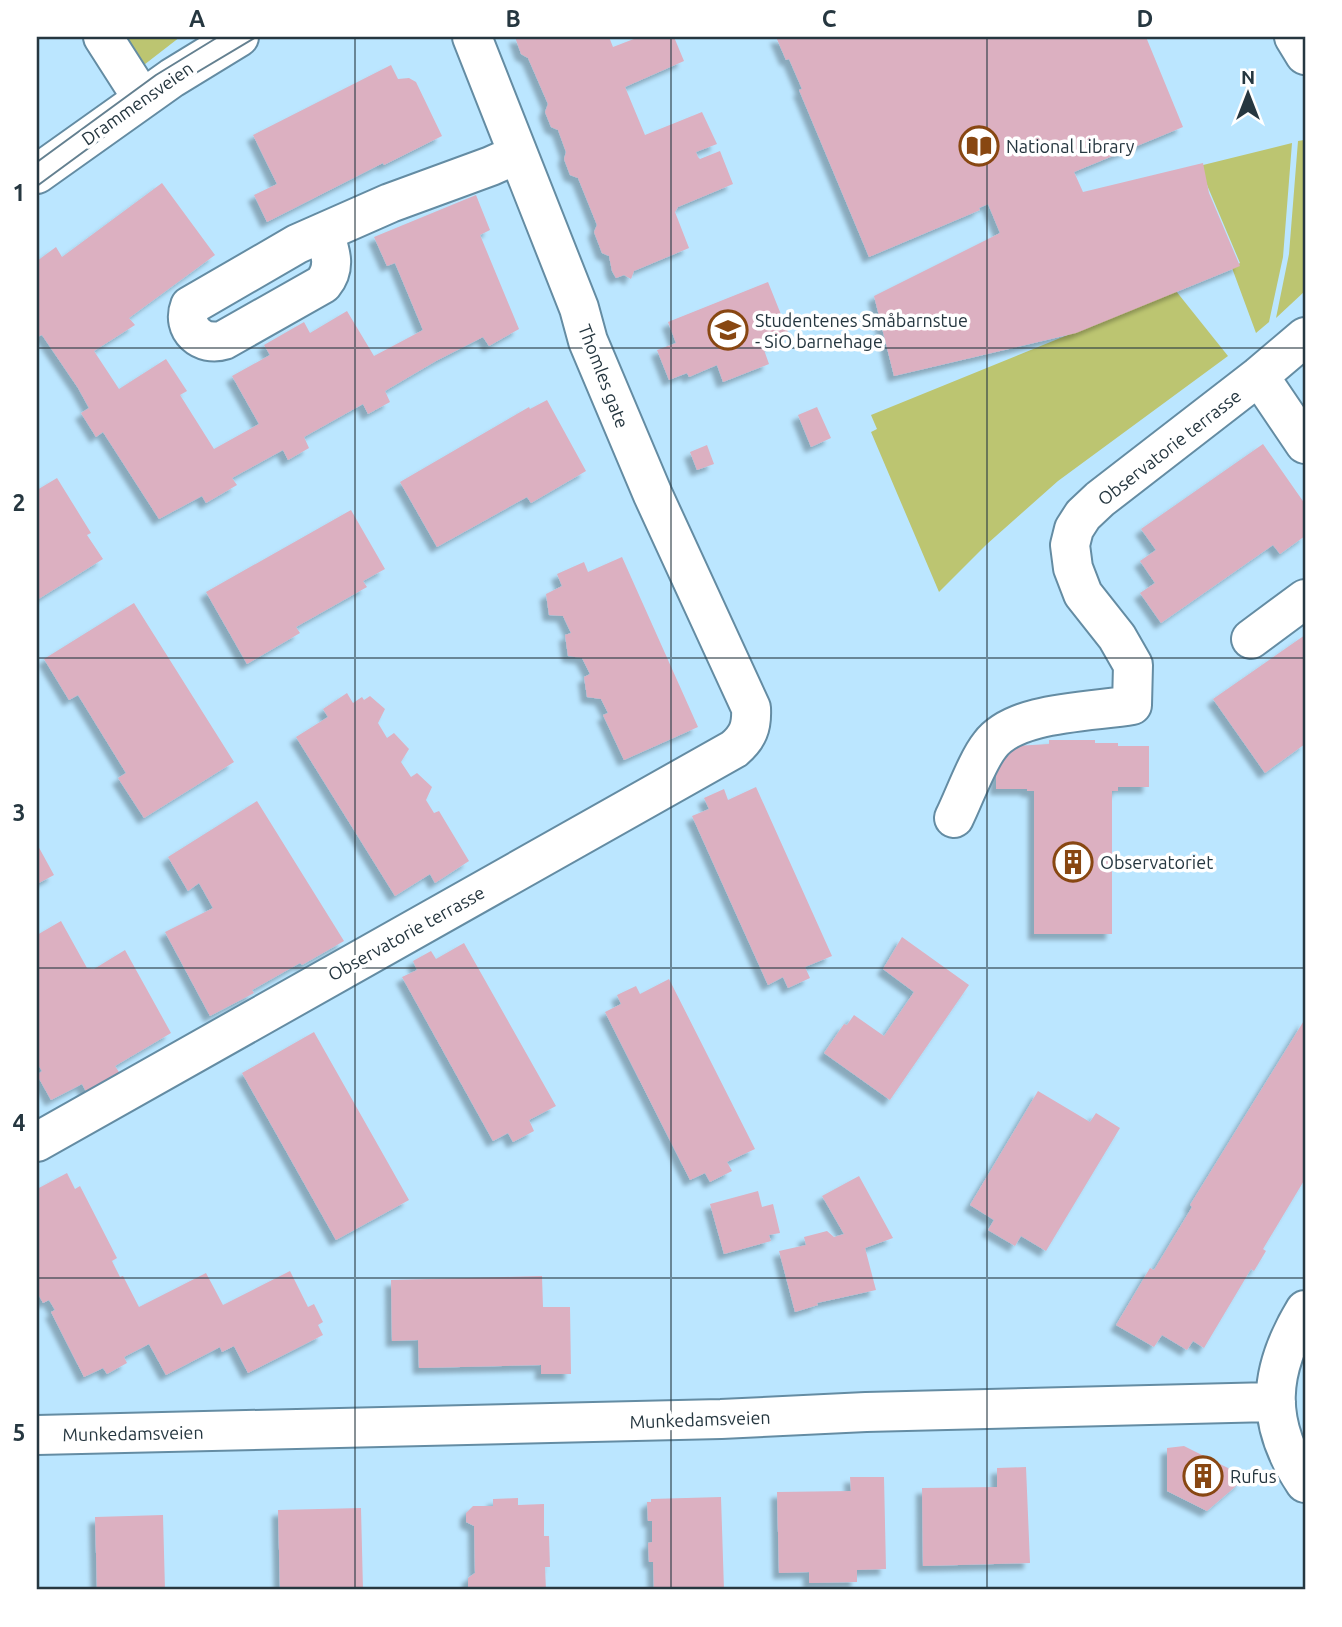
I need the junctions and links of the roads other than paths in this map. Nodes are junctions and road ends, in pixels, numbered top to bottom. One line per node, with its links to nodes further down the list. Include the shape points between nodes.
1 (103, 37): 6 (street)
2 (239, 37): 6 (street, Drammensveien)
3 (472, 37): 7 (street, Thomles gate)
4 (1294, 37): 5 (street)
5 (1305, 55)
6 (142, 98): 8 (street, Drammensveien)
7 (518, 154): 9 (street); 15 (street, Thomles gate, via 588,341)
8 (37, 174)
9 (324, 232)
10 (1305, 337): 11 (street, Observatorie terrasse)
11 (1259, 376): 12 (street); 16 (street, Observatorie terrasse, via 1100,499 1074,529 1070,545 1073,568 1083,594 1118,637 1133,665 1132,705 1037,719 1003,732 989,746)
12 (1305, 444)
13 (1305, 599): 14 (street)
14 (1251, 639)
15 (751, 708): 17 (street, Observatorie terrasse, via 746,739 734,749)
16 (954, 818)
17 (37, 1142)
18 (1305, 1310): 19 (street, via 1283,1350)
19 (1276, 1402): 20 (street, Munkedamsveien); 21 (street, via 1280,1432)
20 (37, 1435)
21 (1305, 1483)

